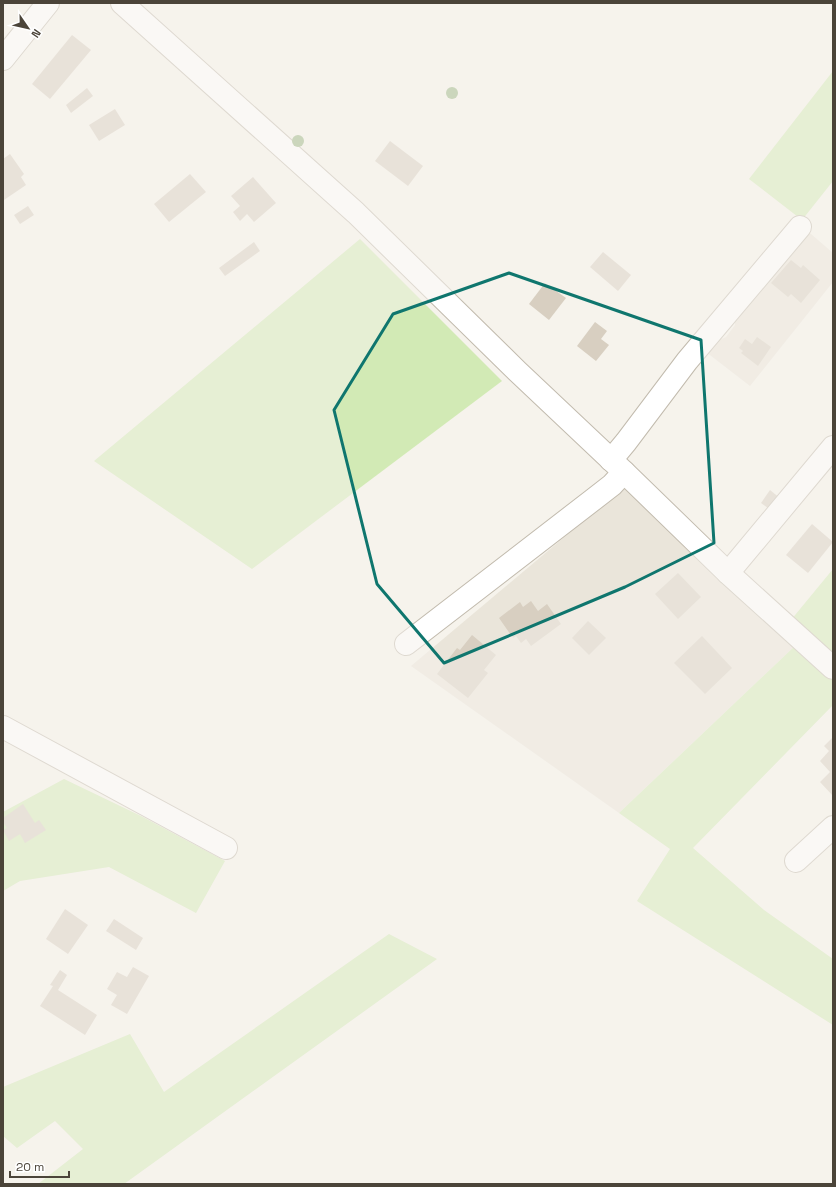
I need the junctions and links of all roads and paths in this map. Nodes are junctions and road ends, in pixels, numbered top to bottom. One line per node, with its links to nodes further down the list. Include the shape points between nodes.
1 (48, 3): 3 (street)
2 (122, 3): 6 (street, via 356,213)
3 (3, 59)
4 (800, 227): 6 (street, via 687,362 626,442)
5 (833, 447): 7 (street)
6 (617, 466): 7 (street); 8 (street, via 612,485)
7 (728, 573): 9 (street)
8 (406, 644)
9 (833, 668)
10 (3, 727): 12 (street)
11 (833, 827): 13 (street)
12 (226, 848)
13 (796, 861)

